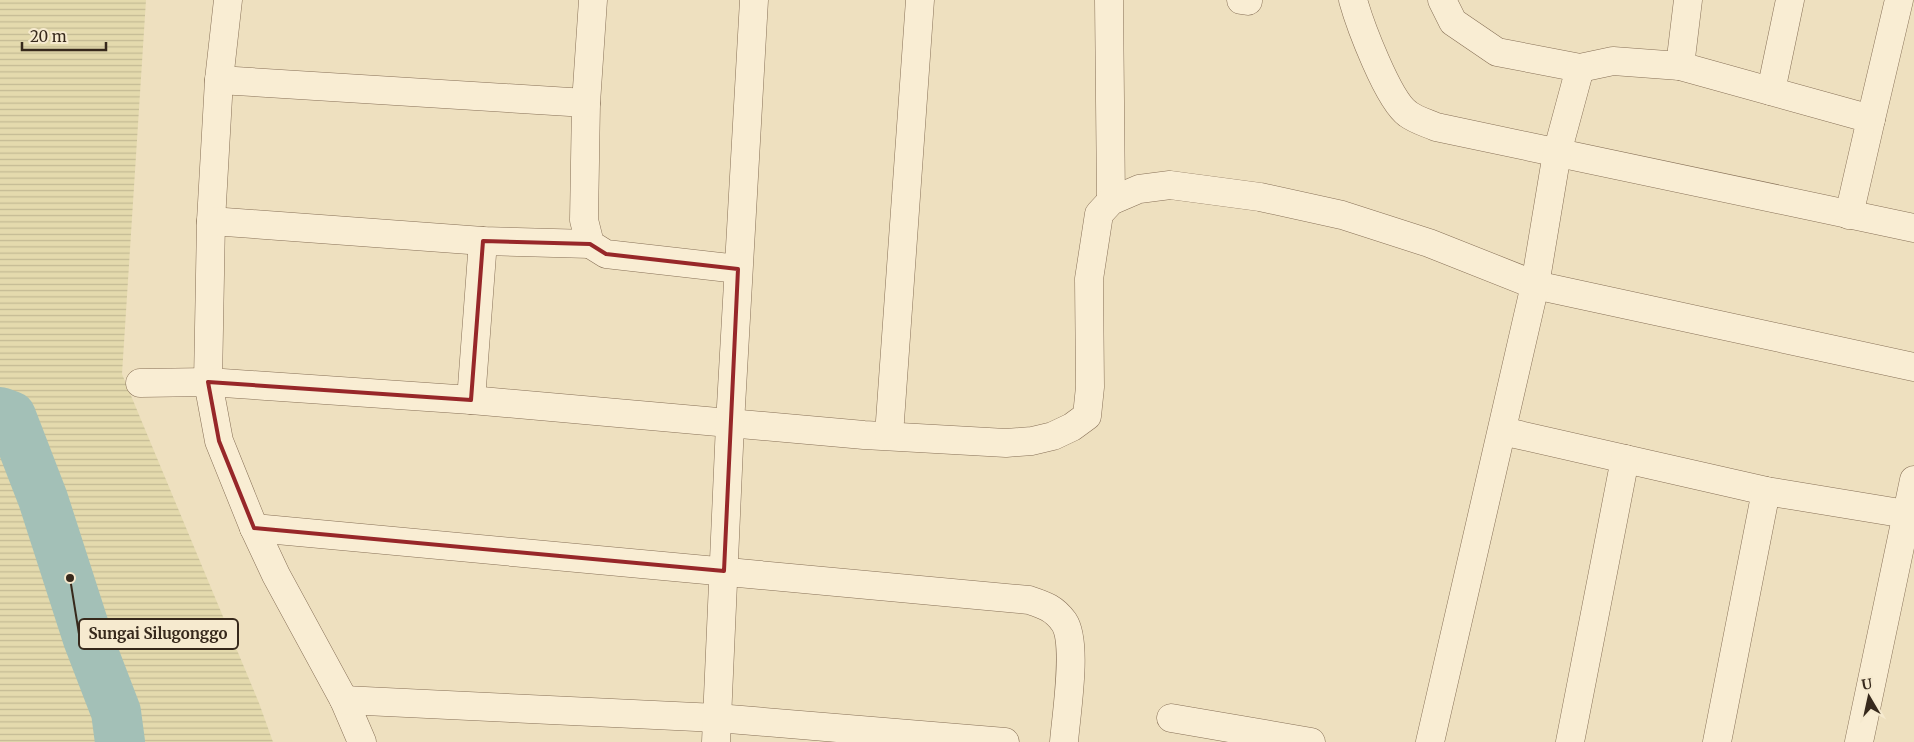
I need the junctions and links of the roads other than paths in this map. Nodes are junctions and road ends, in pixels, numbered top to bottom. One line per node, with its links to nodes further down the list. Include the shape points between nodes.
1 (228, 0): 15 (street)
2 (593, 0): 17 (street)
3 (754, 0): 26 (street)
4 (920, 0): 34 (street)
5 (1109, 0): 20 (street)
6 (1242, 0): 12 (street)
7 (1353, 0): 19 (street, via 1394,98 1408,114 1436,127)
8 (1442, 0): 14 (street, via 1453,22 1498,52)
9 (1688, 0): 13 (street)
10 (1790, 0): 16 (street)
11 (1899, 0): 18 (street)
12 (1248, 1)
13 (1680, 66): 14 (street, via 1613,60); 16 (street)
14 (1580, 68): 19 (street)
15 (219, 80): 17 (street); 22 (street)
16 (1771, 91): 18 (street)
17 (586, 103): 25 (street, via 584,220)
18 (1871, 119): 21 (street)
19 (1557, 153): 21 (street); 27 (street)
20 (1111, 201): 27 (street, via 1139,189 1170,186 1260,198 1342,214 1429,243); 34 (street, via 1099,214 1090,279 1087,416 1053,436 1032,441 1006,443)
21 (1849, 215): 23 (street)
22 (211, 221): 24 (street); 29 (street)
23 (1914, 228)
24 (483, 241): 25 (street); 31 (street)
25 (590, 244): 26 (street, via 606,254)
26 (738, 269): 32 (street)
27 (1535, 285): 28 (street); 33 (street)
28 (1914, 367)
29 (208, 382): 30 (street); 31 (street); 39 (street, via 219,441)
30 (140, 383)
31 (471, 400): 32 (street)
32 (730, 424): 34 (street); 40 (street)
33 (1502, 431): 35 (street); 48 (street)
34 (889, 435)
35 (1625, 459): 37 (street); 49 (street)
36 (1914, 480): 38 (street)
37 (1766, 491): 38 (street); 50 (street)
38 (1906, 514): 51 (street)
39 (254, 528): 40 (street); 41 (street)
40 (724, 572): 43 (street); 46 (street, via 1029,600 1048,606 1065,623 1071,646)
41 (344, 700): 43 (street); 44 (street)
42 (1171, 718): 47 (street)
43 (717, 730): 45 (street)
44 (362, 742)
45 (1005, 742)
46 (1064, 742)
47 (1311, 742)
48 (1430, 742)
49 (1570, 742)
50 (1717, 742)
51 (1859, 742)

